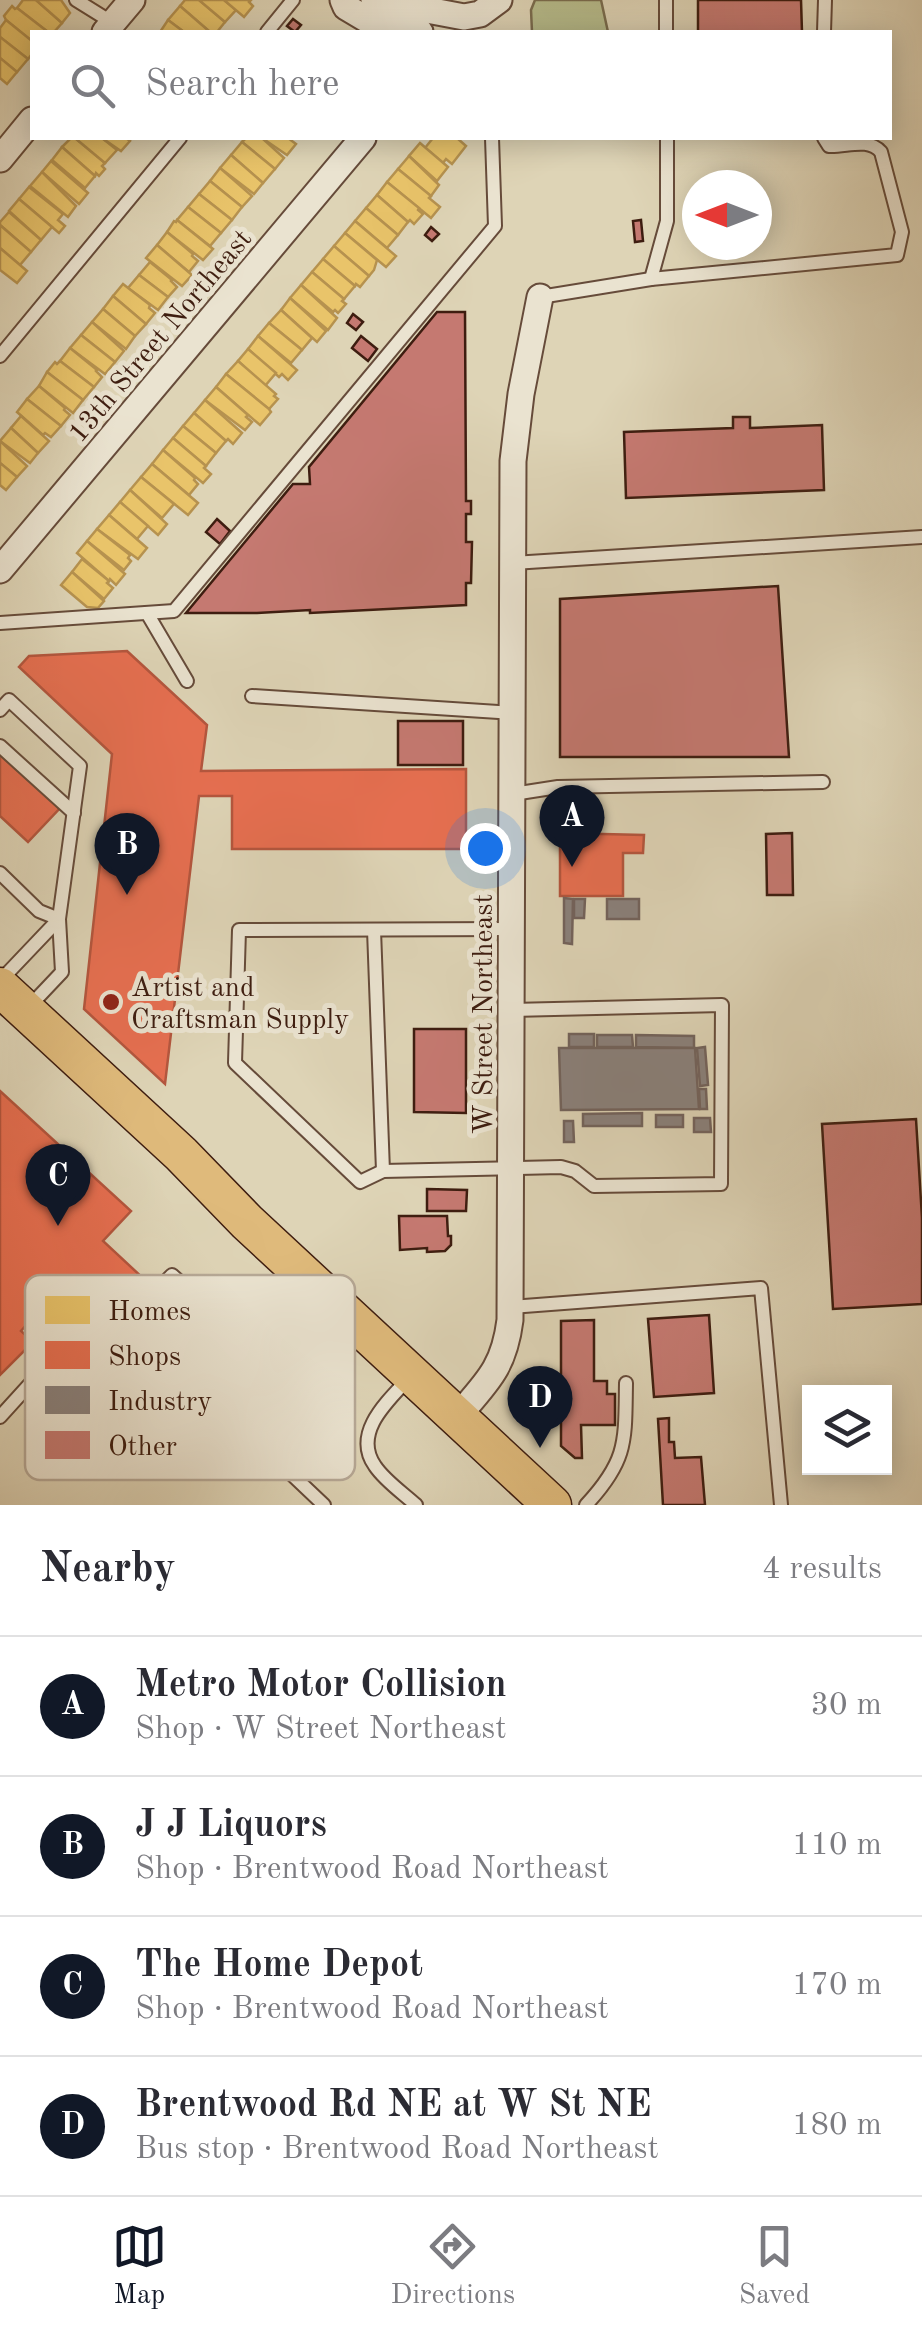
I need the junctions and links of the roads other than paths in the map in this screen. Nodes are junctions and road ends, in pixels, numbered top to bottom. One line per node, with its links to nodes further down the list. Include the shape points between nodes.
1 (76, 0): 9 (lane)
2 (132, 0): 9 (street)
3 (293, 0): 10 (lane)
4 (343, 0): 11 (street)
5 (374, 0): 8 (street, via 464,16); 12 (street)
6 (666, 0): 13 (lane)
7 (825, 0): 14 (lane)
8 (495, 3)
9 (109, 28)
10 (268, 30)
11 (385, 30)
12 (418, 30)
13 (666, 30)
14 (824, 30)
15 (30, 122): 21 (street)
16 (178, 140): 24 (lane)
17 (361, 140): 27 (street, 13th Street Northeast)
18 (492, 140): 28 (lane, via 495,226 174,611)
19 (666, 140): 22 (lane, via 667,221)
20 (825, 140): 22 (lane, via 828,146 874,145 881,152 902,232 897,255)
21 (0, 159)
22 (652, 279): 23 (lane)
23 (540, 297): 26 (street, W Street Northeast, via 515,438)
24 (0, 356)
25 (922, 537): 26 (lane)
26 (513, 563): 33 (street, W Street Northeast)
27 (0, 570)
28 (147, 613): 29 (lane); 30 (lane)
29 (0, 623)
30 (187, 681)
31 (252, 696): 33 (lane)
32 (0, 710): 37 (lane, via 9,700 80,766)
33 (513, 713): 36 (street, W Street Northeast)
34 (0, 746): 37 (lane)
35 (823, 782): 36 (lane, via 558,787)
36 (513, 794): 40 (street, W Street Northeast)
37 (74, 813): 39 (lane)
38 (0, 873): 39 (lane, via 40,911)
39 (59, 919): 42 (lane); 42 (lane, via 62,972)
40 (512, 929): 41 (lane); 43 (street, W Street Northeast)
41 (374, 930): 45 (lane); 45 (lane, via 239,930 235,1063 360,1182)
42 (8, 993): 46 (main road)
43 (512, 1010): 44 (street, W Street Northeast); 44 (lane, via 722,1005 721,1184 594,1186 561,1167)
44 (512, 1168): 45 (lane); 47 (street, W Street Northeast)
45 (383, 1171)
46 (304, 1275)
47 (511, 1308): 53 (street, W Street Northeast, via 502,1360); 59 (lane, via 761,1288)
48 (355, 1322): 49 (main road)
49 (412, 1375): 53 (main road); 56 (lane, via 375,1418 368,1448 374,1464)
50 (626, 1382): 58 (lane, via 624,1442 613,1473)
51 (25, 1389): 52 (lane)
52 (0, 1417)
53 (457, 1417): 57 (main road)
54 (298, 1480): 55 (lane)
55 (324, 1505)
56 (416, 1505)
57 (552, 1505)
58 (586, 1505)
59 (781, 1505)

